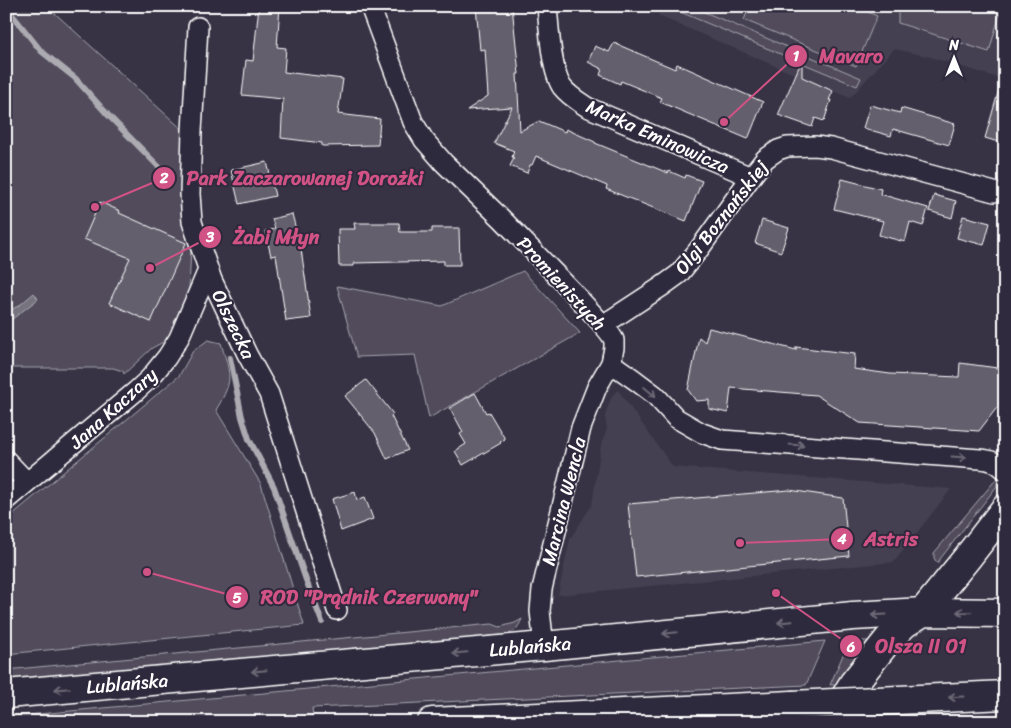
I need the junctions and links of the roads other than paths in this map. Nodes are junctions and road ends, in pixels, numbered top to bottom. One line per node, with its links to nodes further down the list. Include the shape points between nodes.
1 (370, 6): 7 (street, Promienistych, via 413,122 424,140)
2 (547, 6): 4 (street, Marka Eminowicza, via 555,70 562,87 572,97 587,107)
3 (198, 28): 6 (street, Olszecka, via 190,194 192,222)
4 (751, 177): 5 (street, Olgi Boznańskiej, via 765,159 778,150 787,146 815,146); 7 (street, Olgi Boznańskiej, via 679,274)
5 (994, 192)
6 (208, 270): 11 (street, Jana Kaczary, via 179,338 150,378); 14 (street, Olszecka, via 269,394)
7 (603, 325): 8 (street, Promienistych, via 614,340)
8 (611, 363): 10 (street, one-way to 10, via 655,395 676,418 722,440 992,460); 17 (street, Marcina Wencla, via 581,428 557,524 540,600)
9 (6, 460): 11 (street)
10 (1005, 470)
11 (27, 482): 12 (street, Jana Kaczary)
12 (6, 500)
13 (1005, 510): 15 (main road)
14 (337, 610)
15 (923, 612): 16 (main road, Lublańska, one-way to 15); 17 (main road, Lublańska, one-way to 17); 21 (main road, via 888,640)
16 (1005, 613)
17 (544, 646): 18 (main road, Lublańska, one-way to 18)
18 (6, 694)
19 (1005, 695): 20 (main road, one-way to 20, bridge)
20 (432, 722)
21 (830, 722)

